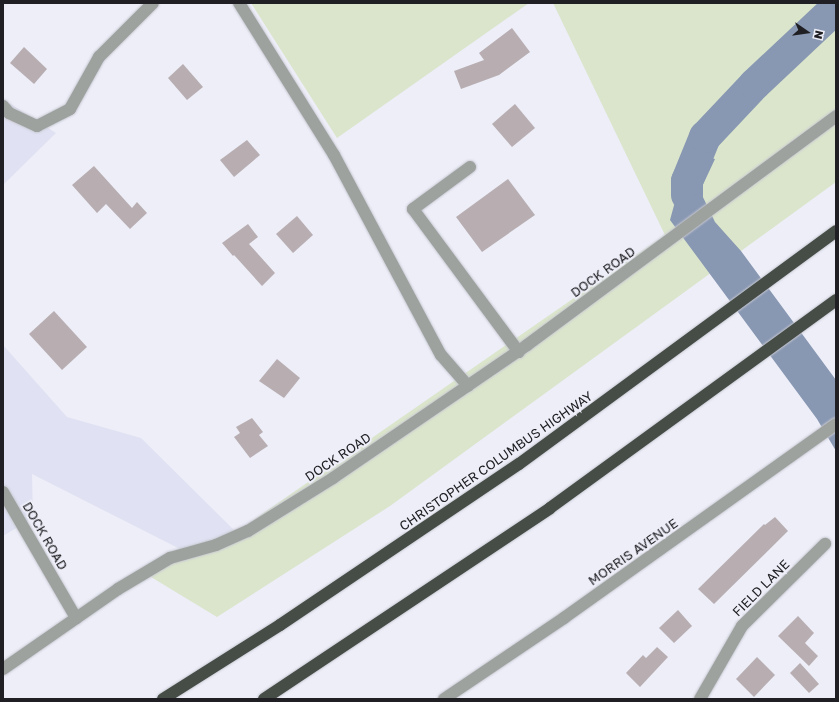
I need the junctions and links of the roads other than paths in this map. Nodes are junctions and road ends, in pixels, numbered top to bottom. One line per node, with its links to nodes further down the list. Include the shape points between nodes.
1 (153, 3): 3 (street, via 99,57 70,109 37,126 10,114)
2 (239, 3): 9 (street, via 334,155 441,355)
3 (3, 106)
4 (836, 116): 8 (street, DOCK ROAD)
5 (470, 167): 8 (street, via 413,209)
6 (836, 231): 15 (highway, CHRISTOPHER COLUMBUS HIGHWAY, via 519,464 280,625)
7 (836, 300): 16 (highway, via 550,508)
8 (519, 352): 9 (street, DOCK ROAD)
9 (468, 386): 13 (street, DOCK ROAD, via 333,478 248,531 216,545 170,558)
10 (836, 424): 17 (street, MORRIS AVENUE, via 570,614)
11 (3, 492): 13 (street, DOCK ROAD)
12 (825, 544): 18 (street, FIELD LANE, via 742,626)
13 (76, 618): 14 (street)
14 (3, 669)
15 (163, 699)
16 (264, 699)
17 (444, 699)
18 (700, 699)

